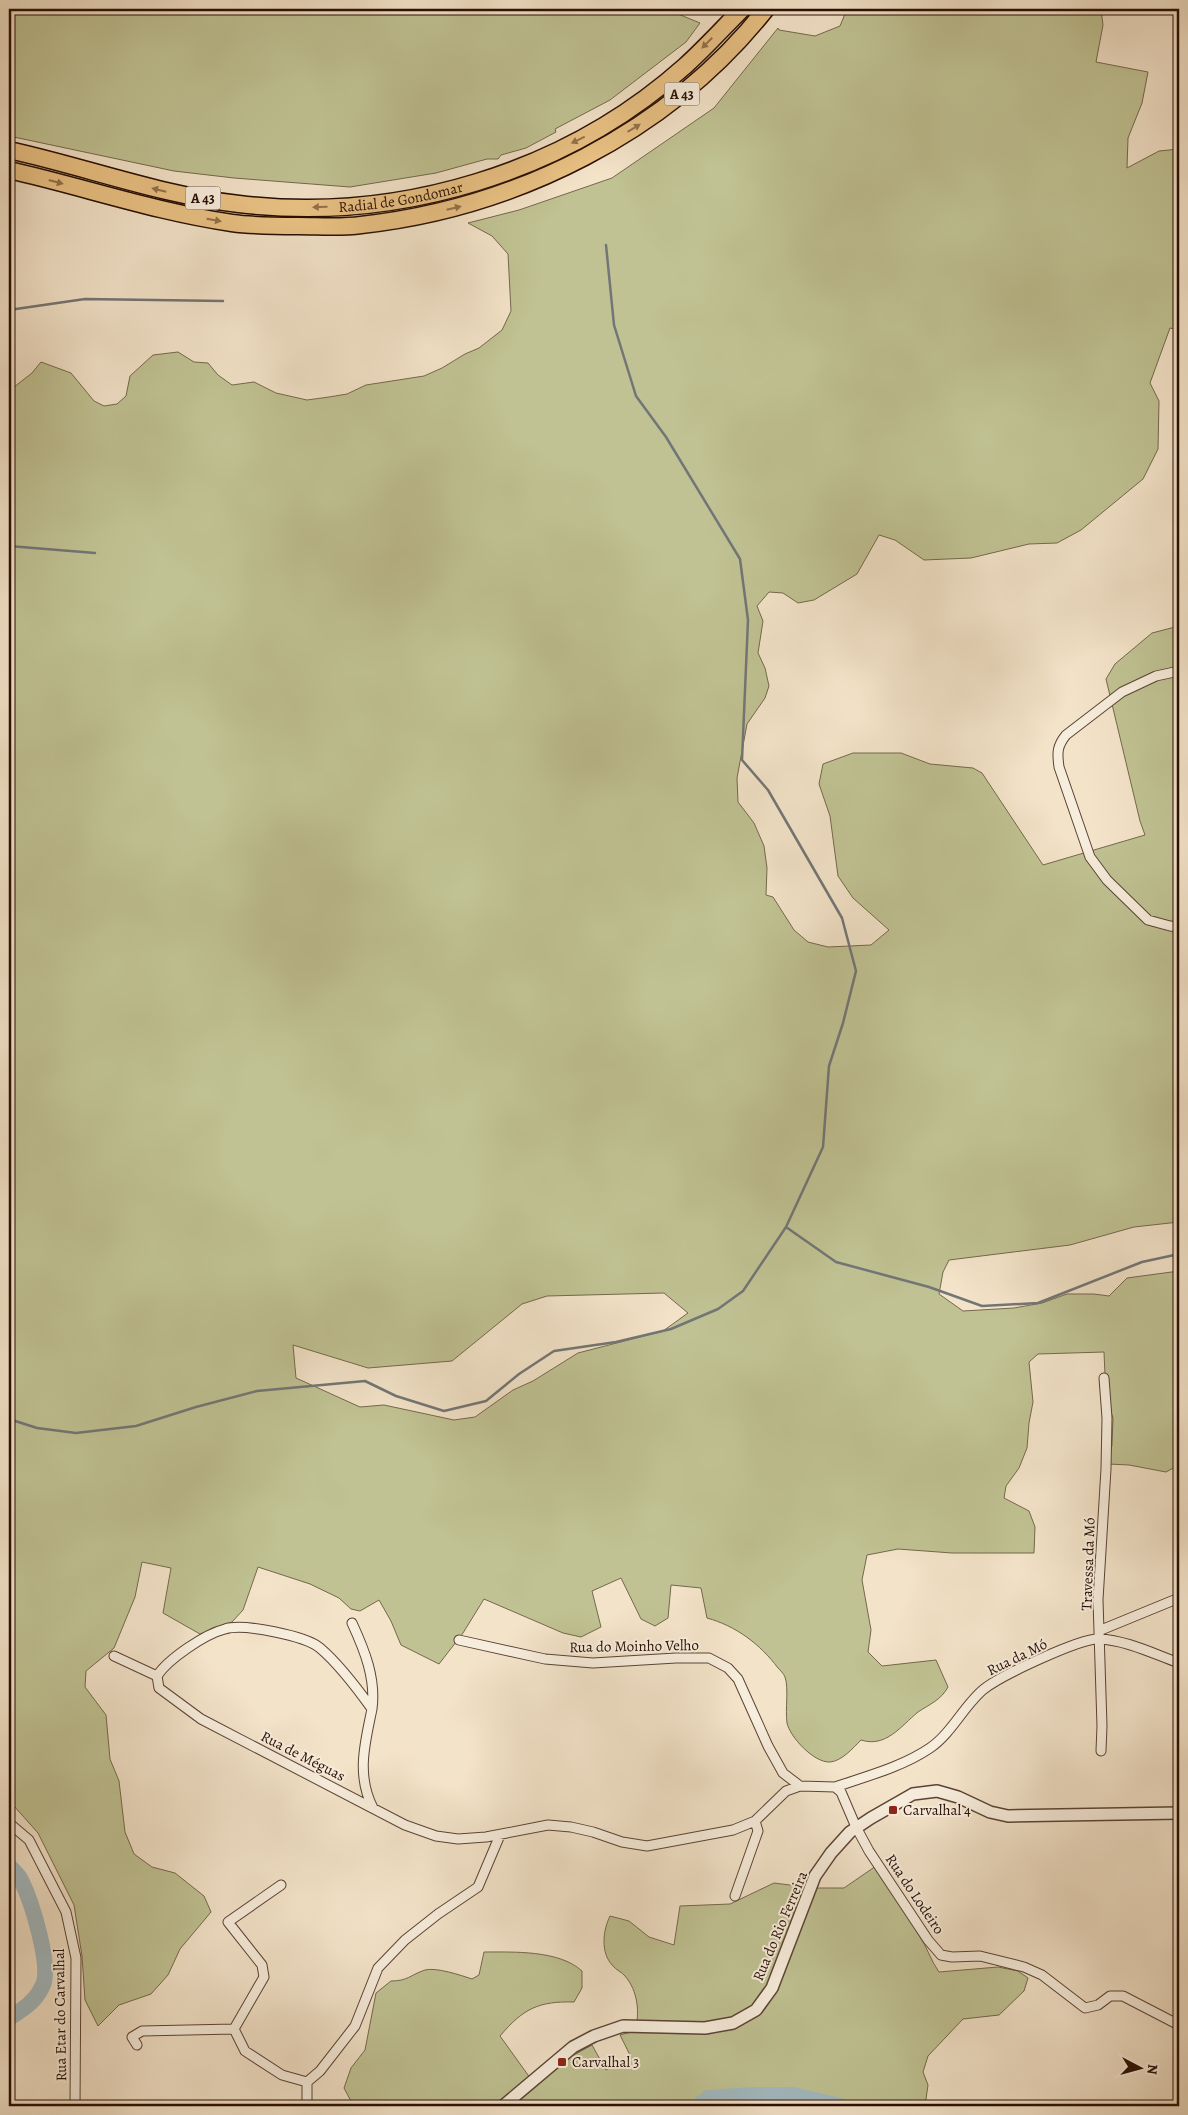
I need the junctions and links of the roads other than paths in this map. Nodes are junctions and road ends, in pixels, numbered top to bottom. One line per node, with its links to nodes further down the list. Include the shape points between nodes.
1 (742, 9): 3 (highway, Radial de Gondomar / A 43, one-way to 3, via 685,66 583,138 477,183 403,201 280,208 237,204 170,193)
2 (762, 13): 4 (highway, Radial de Gondomar / A 43, one-way to 2, via 163,211 234,224 346,226 407,219 484,200 530,183 592,153 649,119 697,82)
3 (9, 150)
4 (9, 170)
5 (1179, 671): 6 (street, via 1156,676 1122,692 1060,742 1056,752 1090,857 1107,880 1148,920)
6 (1179, 927)
7 (1104, 1378): 10 (street, Travessa da Mó, via 1107,1418 1098,1600)
8 (1179, 1598): 10 (street)
9 (352, 1624): 15 (street, via 370,1670 374,1693)
10 (1101, 1635): 13 (street, Rua da Mó); 16 (street, Travessa da Mó); 18 (street, Rua da Mó, via 1041,1658 983,1689 932,1747 913,1758)
11 (459, 1640): 17 (street, Rua do Moinho Velho, via 545,1659 593,1664 709,1658 728,1668 738,1679 783,1773)
12 (114, 1656): 14 (street)
13 (1179, 1663)
14 (157, 1676): 15 (street, via 177,1656 225,1628 277,1632 319,1647); 19 (street, Rua de Méguas, via 159,1688 201,1719)
15 (372, 1709): 19 (street, via 362,1757 362,1778)
16 (1101, 1751)
17 (800, 1786): 18 (street, Rua da Mó); 21 (street, via 786,1791)
18 (835, 1787): 23 (street, via 841,1792)
19 (373, 1808): 24 (street, Rua de Méguas, via 405,1825 436,1836 458,1839)
20 (1179, 1813): 23 (street, Rua do Rio Ferreira, via 1008,1816 937,1791 913,1794)
21 (755, 1821): 24 (street, Rua de Méguas, via 733,1830 647,1846 571,1827 548,1825); 26 (street, via 758,1831)
22 (9, 1823): 31 (street, Rua Etar do Carvalhal, via 29,1840 66,1912 76,1958)
23 (856, 1827): 27 (street, Rua do Lodeiro, via 893,1888 941,1955 980,1956 1024,1967 1042,1975 1085,2008 1098,2005 1110,1996 1123,1996); 33 (street, Rua do Rio Ferreira, via 815,1876 772,1988 756,2010 733,2023 705,2028 623,2026 594,2036 573,2047)
24 (500, 1835): 30 (street, via 478,1887 405,1940 378,1968 355,2026 320,2071)
25 (281, 1885): 28 (street, via 228,1922 262,1965 264,1977)
26 (735, 1896)
27 (1179, 2025)
28 (234, 2029): 29 (street, via 142,2031 132,2037); 30 (street, via 245,2051 282,2075)
29 (137, 2045)
30 (307, 2082): 32 (street)
31 (75, 2106)
32 (307, 2106)
33 (503, 2106)

